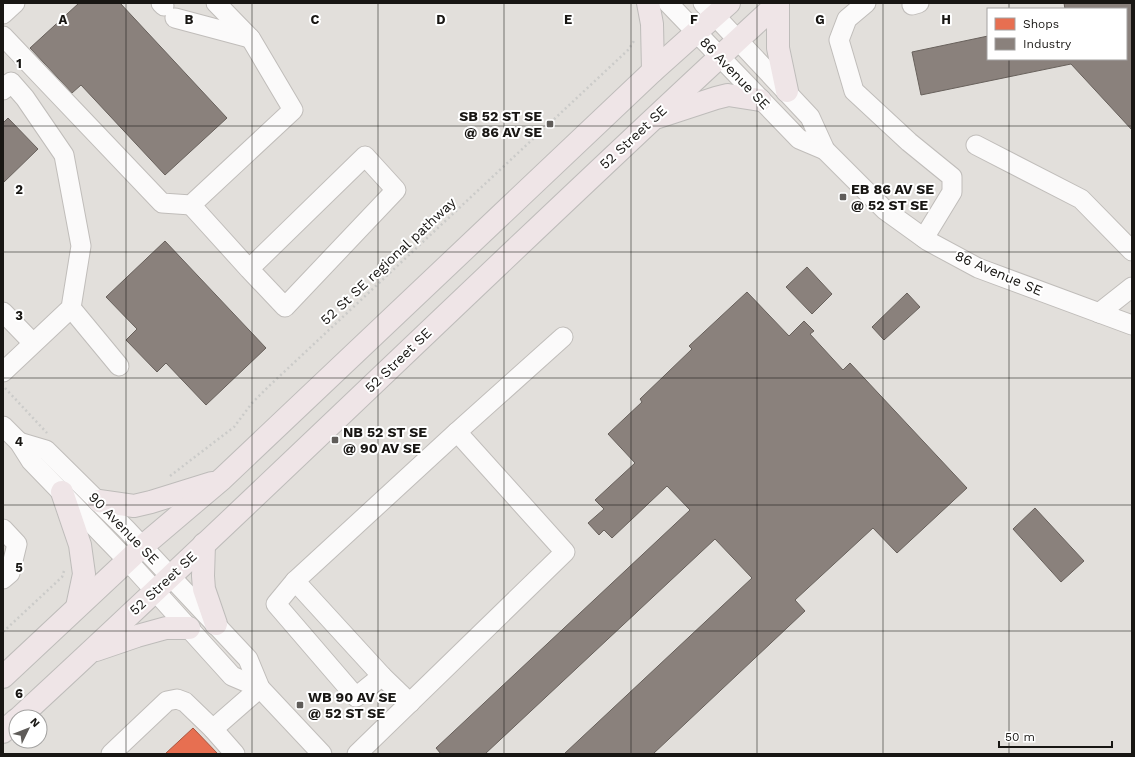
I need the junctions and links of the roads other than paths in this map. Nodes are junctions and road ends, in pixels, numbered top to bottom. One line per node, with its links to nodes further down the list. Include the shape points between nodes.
1 (15, 3): 9 (street)
2 (216, 3): 12 (street)
3 (648, 3): 15 (main road, via 652,24)
4 (668, 3): 10 (street, 86 Avenue SE)
5 (778, 3): 13 (main road, 52 Street SE); 17 (main road, via 778,44)
6 (866, 3): 23 (street, via 848,19 839,40 854,91 909,142 952,177 952,192)
7 (716, 7): 10 (main road); 13 (street, 86 Avenue SE)
8 (167, 9): 12 (street)
9 (3, 14)
10 (697, 33): 14 (street, 86 Avenue SE); 15 (main road)
11 (3, 36): 22 (street, via 162,203)
12 (251, 38): 22 (street, via 293,110)
13 (737, 40): 14 (main road, 52 Street SE); 17 (street, 86 Avenue SE)
14 (719, 57): 18 (street, 86 Avenue SE); 19 (main road, 52 Street SE)
15 (653, 71): 38 (main road)
16 (6, 82): 27 (street, via 25,98 64,155 81,246)
17 (787, 91): 21 (street, 86 Avenue SE, via 810,117)
18 (760, 100): 19 (main road, via 728,95); 21 (street, 86 Avenue SE, via 799,139)
19 (652, 119): 42 (main road, 52 Street SE)
20 (976, 145): 24 (street, via 1081,199)
21 (826, 150): 23 (street, 86 Avenue SE, via 885,210)
22 (191, 206): 25 (street)
23 (924, 238): 29 (street, 86 Avenue SE, via 978,268)
24 (1132, 251)
25 (249, 270): 25 (street, via 285,307 396,190 365,156)
26 (1132, 286): 29 (street)
27 (71, 308): 32 (street); 33 (street)
28 (3, 312): 32 (street)
29 (1099, 312): 30 (street, 86 Avenue SE)
30 (1132, 325)
31 (563, 337): 36 (street)
32 (33, 343): 34 (street)
33 (119, 366)
34 (3, 372)
35 (3, 426): 37 (street, 90 Avenue SE)
36 (456, 432): 46 (street); 55 (street, via 565,552)
37 (19, 442): 39 (street, 90 Avenue SE, via 31,461); 40 (street, 90 Avenue SE, via 46,450)
38 (222, 479): 40 (main road, via 134,506); 43 (main road)
39 (62, 492): 43 (street, 90 Avenue SE); 48 (main road, via 80,545 84,574)
40 (99, 501): 43 (street, 90 Avenue SE)
41 (3, 529): 45 (street, via 17,544 10,573)
42 (204, 544): 44 (main road, 52 Street SE); 49 (main road, via 204,589)
43 (135, 553): 44 (street, 90 Avenue SE); 47 (street, 90 Avenue SE); 48 (main road)
44 (170, 576): 47 (main road, 52 Street SE); 49 (street, 90 Avenue SE)
45 (3, 579)
46 (295, 581): 52 (street); 52 (street, via 276,604 356,697)
47 (155, 591): 50 (street, 90 Avenue SE); 51 (main road, 52 Street SE)
48 (77, 608): 53 (main road)
49 (216, 624): 54 (street, 90 Avenue SE, via 248,659)
50 (189, 628): 51 (main road, via 166,628); 54 (street, 90 Avenue SE, via 232,676)
51 (89, 653): 56 (main road, 52 Street SE)
52 (382, 676): 55 (street)
53 (3, 677)
54 (260, 688): 57 (street); 60 (street, 90 Avenue SE)
55 (410, 703): 61 (street)
56 (29, 709)
57 (212, 729): 58 (street, via 185,702 177,699 167,701); 59 (street)
58 (111, 754)
59 (235, 754)
60 (322, 754)
61 (357, 754)

